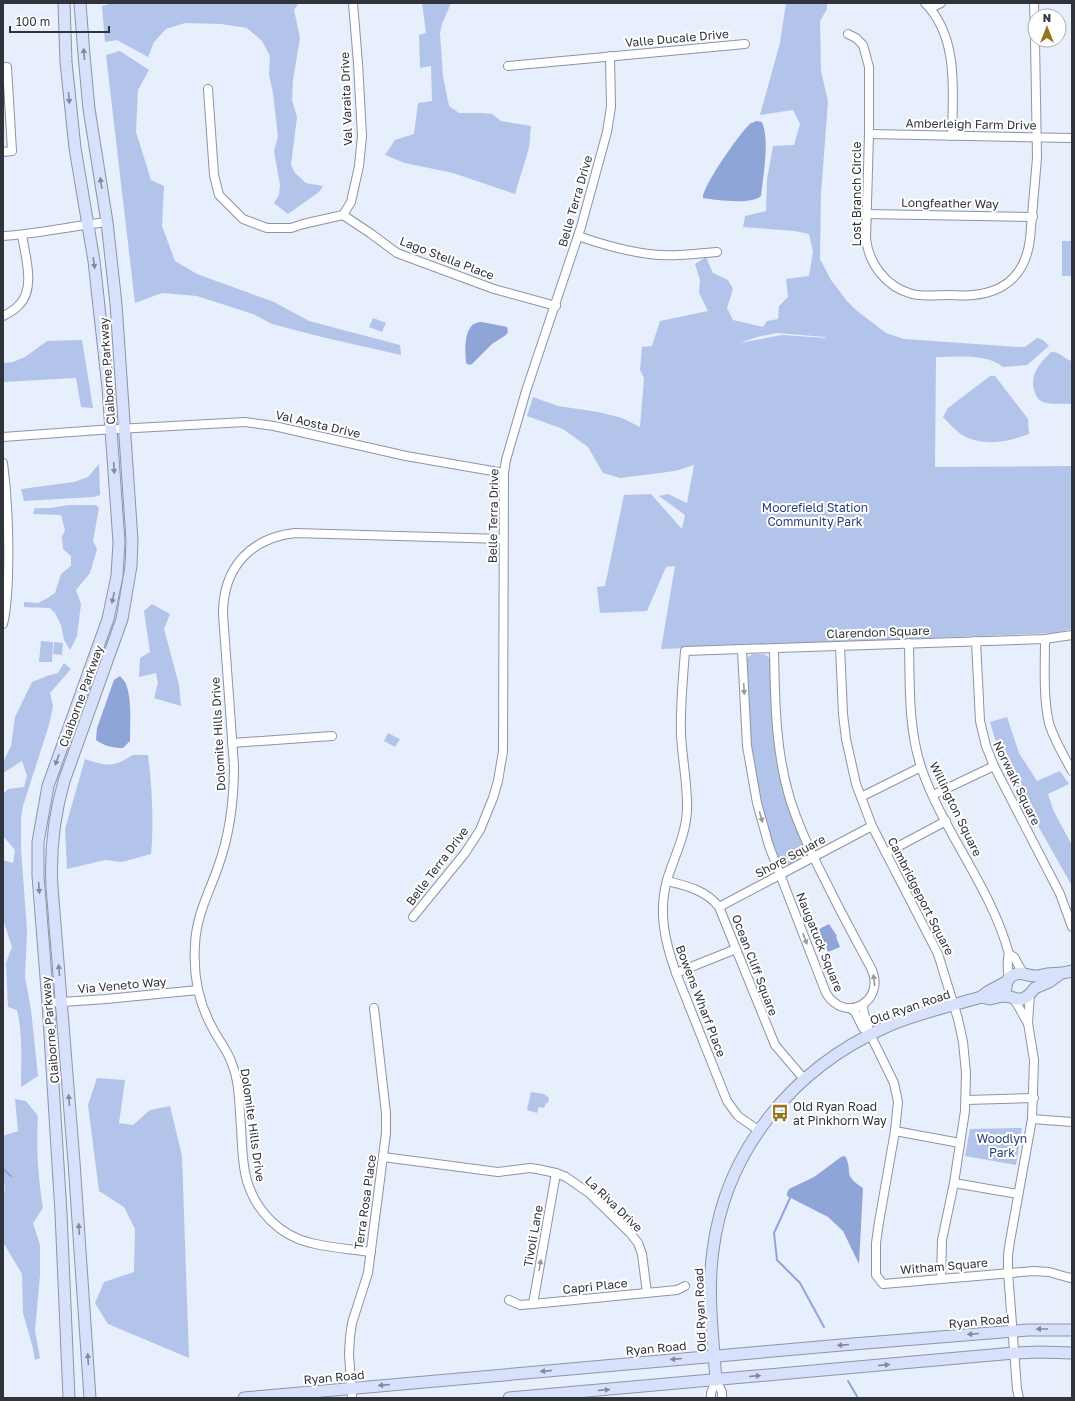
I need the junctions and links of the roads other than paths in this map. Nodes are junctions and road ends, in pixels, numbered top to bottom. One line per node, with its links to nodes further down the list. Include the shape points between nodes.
1 (64, 3): 22 (main road, Claiborne Parkway, one-way to 22, via 66,62 75,148)
2 (80, 3): 21 (main road, Claiborne Parkway, one-way to 2, via 89,109)
3 (353, 3): 19 (street, Val Varaita Drive, via 362,136 351,202)
4 (941, 3): 5 (street)
5 (928, 6): 14 (street, via 941,25 951,58)
6 (848, 34): 13 (street, Lost Branch Circle, via 863,45 869,67)
7 (745, 44): 9 (street, Valle Ducale Drive)
8 (1035, 48): 15 (street, Lost Branch Circle)
9 (610, 56): 10 (street, Valle Ducale Drive); 25 (street, Belle Terra Drive, via 611,107 607,132)
10 (508, 66)
11 (3, 68): 17 (street, via 8,67 12,151)
12 (208, 89): 19 (street, via 214,175 219,195 243,219 267,228 291,228)
13 (869, 134): 14 (street, Amberleigh Farm Drive); 18 (street, Lost Branch Circle)
14 (952, 136): 15 (street, Amberleigh Farm Drive)
15 (1037, 138): 16 (street, Amberleigh Farm Drive); 20 (street, Lost Branch Circle)
16 (1072, 138)
17 (3, 152)
18 (866, 214): 20 (street, Longfeather Way); 20 (street, Lost Branch Circle, via 868,253 885,279 897,288 912,294 972,296 1004,286 1017,274 1029,250)
19 (343, 216): 27 (street, Lago Stella Place, via 397,253 494,289)
20 (1032, 217)
21 (107, 222): 22 (street); 29 (main road, Claiborne Parkway, via 116,304)
22 (88, 224): 23 (street); 30 (main road, Claiborne Parkway, one-way to 30, via 99,297)
23 (22, 235): 24 (street); 28 (street, via 29,279 28,288 20,305)
24 (3, 236)
25 (578, 236): 26 (street, via 618,249 651,254); 27 (street, Belle Terra Drive)
26 (717, 252)
27 (556, 306): 33 (street, Belle Terra Drive, via 526,392)
28 (3, 316)
29 (124, 429): 30 (street, Val Aosta Drive); 33 (street, Val Aosta Drive, via 230,422 261,424 406,456); 71 (main road, Claiborne Parkway, one-way to 29, via 52,887 53,832 64,781 117,636 126,600 132,540)
30 (112, 430): 31 (street, Val Aosta Drive); 72 (main road, Claiborne Parkway, one-way to 72, via 118,523 117,576 113,600 48,786 38,842)
31 (3, 437)
32 (3, 463): 35 (street, via 8,523 8,566 7,604)
33 (504, 472): 34 (street, Belle Terra Drive)
34 (503, 539): 45 (street, Dolomite Hills Drive, via 296,533 274,536 254,547 232,571 222,603); 58 (street, Belle Terra Drive, via 503,751 498,780 480,830 465,853)
35 (3, 624)
36 (1072, 635): 37 (street, Clarendon Square)
37 (1044, 639): 38 (street, Clarendon Square); 48 (street, via 1049,723)
38 (976, 641): 39 (street, Clarendon Square); 46 (street, Norwalk Square, via 980,721)
39 (909, 643): 40 (street, Clarendon Square); 47 (street, Willington Square, via 911,708)
40 (840, 646): 41 (street, Clarendon Square); 50 (street, Cambridgeport Square, via 846,739)
41 (774, 649): 42 (street, Clarendon Square); 54 (street, via 777,727 782,763 798,824)
42 (742, 650): 43 (street, Clarendon Square); 55 (street, Naugatuck Square, one-way to 55, via 747,746 753,786 767,839)
43 (685, 652): 56 (street, Bowens Wharf Place, via 681,725 686,815 684,830)
44 (332, 736): 45 (street)
45 (232, 742): 67 (street, Dolomite Hills Drive, via 234,785 229,827 196,931 194,958)
46 (994, 766): 49 (street); 59 (street, Norwalk Square, via 1060,894)
47 (921, 767): 49 (street, Willington Square); 50 (street)
48 (1072, 771)
49 (933, 795): 51 (street, Willington Square)
50 (861, 797): 52 (street, Cambridgeport Square)
51 (946, 821): 53 (street); 61 (street, Willington Square, via 996,916)
52 (872, 826): 53 (street, Cambridgeport Square); 54 (street, Shore Square)
53 (886, 853): 74 (street, Cambridgeport Square, via 936,950)
54 (812, 858): 55 (street, Shore Square); 73 (street, one-way to 54, via 875,988 873,973)
55 (780, 874): 57 (street, Shore Square); 76 (street, Naugatuck Square, one-way to 76, via 826,994 830,1001 838,1006)
56 (667, 881): 57 (street, Ocean Cliff Square, via 701,891); 63 (street, Bowens Wharf Place, via 663,926 666,945)
57 (719, 907): 60 (street, Ocean Cliff Square)
58 (413, 917)
59 (1072, 927)
60 (736, 949): 63 (street); 79 (street, Ocean Cliff Square, via 775,1045)
61 (1009, 954): 65 (street, Willington Square, via 1014,957); 66 (street, Willington Square)
62 (1072, 971): 64 (main road, Old Ryan Road)
63 (676, 973): 84 (street, Bowens Wharf Place, via 727,1101 738,1116)
64 (1060, 974): 65 (main road, Old Ryan Road); 68 (main road, Old Ryan Road)
65 (1025, 975): 66 (main road, Old Ryan Road, via 1015,974); 68 (main road, via 1031,981)
66 (1007, 981): 69 (main road, Old Ryan Road); 70 (main road, via 1006,990)
67 (198, 990): 71 (street, Via Veneto Way); 91 (street, Dolomite Hills Drive, via 209,1021 227,1052 236,1076 244,1169 256,1203 272,1222 300,1240)
68 (1030, 993): 70 (main road, Old Ryan Road, via 1024,999); 77 (street)
69 (981, 997): 70 (main road, Old Ryan Road); 74 (main road, Old Ryan Road)
70 (1012, 998): 77 (street)
71 (61, 1002): 72 (street, Via Veneto Way); 107 (main road, Claiborne Parkway, one-way to 71)
72 (48, 1003): 106 (main road, Claiborne Parkway)
73 (863, 1005): 76 (street); 78 (street)
74 (954, 1005): 78 (main road, Old Ryan Road); 81 (street, Cambridgeport Square, via 963,1042)
75 (374, 1008): 87 (street, Terra Rosa Place, via 386,1113)
76 (850, 1008): 78 (street)
77 (1028, 1023): 80 (street, via 1034,1060)
78 (870, 1034): 79 (main road, Old Ryan Road, via 840,1051); 85 (street, via 897,1091)
79 (804, 1079): 84 (main road, Old Ryan Road)
80 (1034, 1098): 81 (street); 82 (street)
81 (966, 1100): 86 (street, Cambridgeport Square)
82 (1032, 1119): 83 (street); 90 (street)
83 (1072, 1122)
84 (758, 1130): 103 (main road, Old Ryan Road, via 730,1184 712,1250 710,1278)
85 (895, 1131): 86 (street); 94 (street, Witham Square, via 876,1243 876,1275 883,1284)
86 (960, 1143): 89 (street, Cambridgeport Square)
87 (384, 1157): 88 (street, La Riva Drive, via 498,1172 530,1168); 91 (street, Terra Rosa Place)
88 (556, 1172): 96 (street, La Riva Drive, via 589,1193 638,1243); 98 (street, Tivoli Lane, one-way to 88)
89 (954, 1183): 90 (street); 94 (street, Cambridgeport Square, via 942,1240)
90 (1018, 1194): 92 (street)
91 (371, 1252): 105 (street, Terra Rosa Place, via 368,1273 352,1323 349,1354)
92 (1008, 1272): 93 (street, via 1043,1271); 94 (street, Witham Square); 100 (street)
93 (1072, 1277)
94 (941, 1278)
95 (684, 1286): 96 (street, Capri Place, via 676,1290)
96 (647, 1293): 98 (street, Capri Place)
97 (509, 1300): 98 (street, Capri Place, via 520,1305)
98 (533, 1304)
99 (1072, 1330): 100 (main road, Ryan Road, one-way to 100)
100 (1012, 1331): 101 (street); 103 (main road, Ryan Road, one-way to 103)
101 (1014, 1353): 102 (main road); 104 (main road, one-way to 101); 112 (street)
102 (1072, 1353)
103 (714, 1356): 104 (main road, Old Ryan Road); 105 (main road, Ryan Road, one-way to 105)
104 (716, 1380): 109 (main road, one-way to 104); 110 (street); 111 (street)
105 (352, 1393): 108 (main road, Ryan Road)
106 (69, 1398)
107 (90, 1398)
108 (244, 1398)
109 (509, 1398)
110 (711, 1398)
111 (722, 1398)
112 (1019, 1398)

